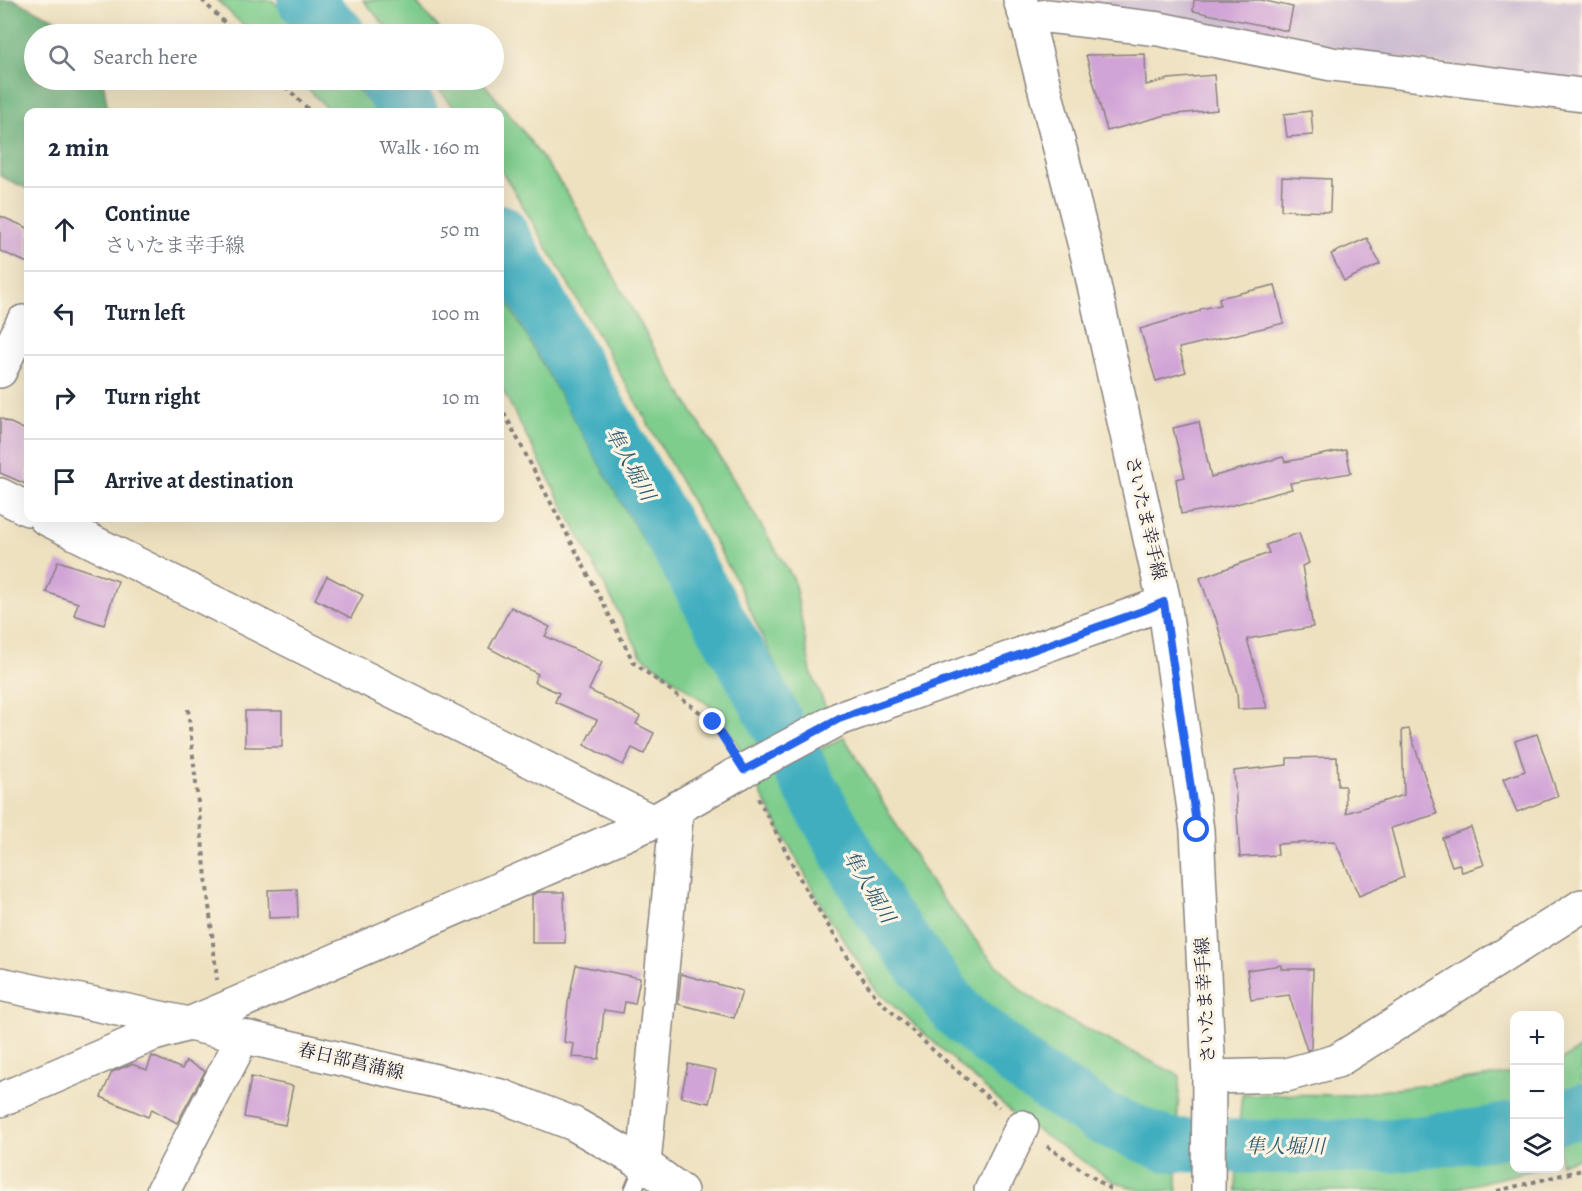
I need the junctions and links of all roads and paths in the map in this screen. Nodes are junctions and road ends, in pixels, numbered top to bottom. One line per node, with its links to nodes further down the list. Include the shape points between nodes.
1 (202, 0): 3 (path)
2 (1024, 10): 5 (street, via 1159,29 1332,64); 13 (street, さいたま幸手線, via 1088,258)
3 (226, 24)
4 (289, 90): 6 (path)
5 (1582, 95)
6 (308, 108)
7 (23, 322): 8 (street)
8 (0, 371)
9 (504, 413): 15 (path, via 634,663 713,722)
10 (0, 495): 11 (street)
11 (24, 507)
12 (53, 522): 16 (street)
13 (1164, 602): 15 (street, via 839,719); 21 (street, さいたま幸手線, via 1197,830)
14 (188, 709): 19 (path, via 219,998)
15 (744, 770): 16 (street); 23 (path, via 805,888 877,998)
16 (665, 815): 19 (street); 25 (street)
17 (1582, 906): 21 (street, via 1337,1061 1286,1075)
18 (0, 984): 20 (street, 春日部菖蒲線)
19 (232, 1023): 20 (street, 春日部菖蒲線); 25 (street, 春日部菖蒲線, via 501,1096 574,1124); 26 (street, via 234,1055)
20 (189, 1024): 22 (street, via 151,1035)
21 (1209, 1077): 30 (street, さいたま幸手線)
22 (0, 1100)
23 (1022, 1127): 28 (street); 29 (path)
24 (1582, 1170): 31 (path)
25 (639, 1177): 27 (street, 春日部菖蒲線)
26 (163, 1191)
27 (681, 1191)
28 (991, 1191)
29 (1113, 1191)
30 (1208, 1191)
31 (1497, 1191)

